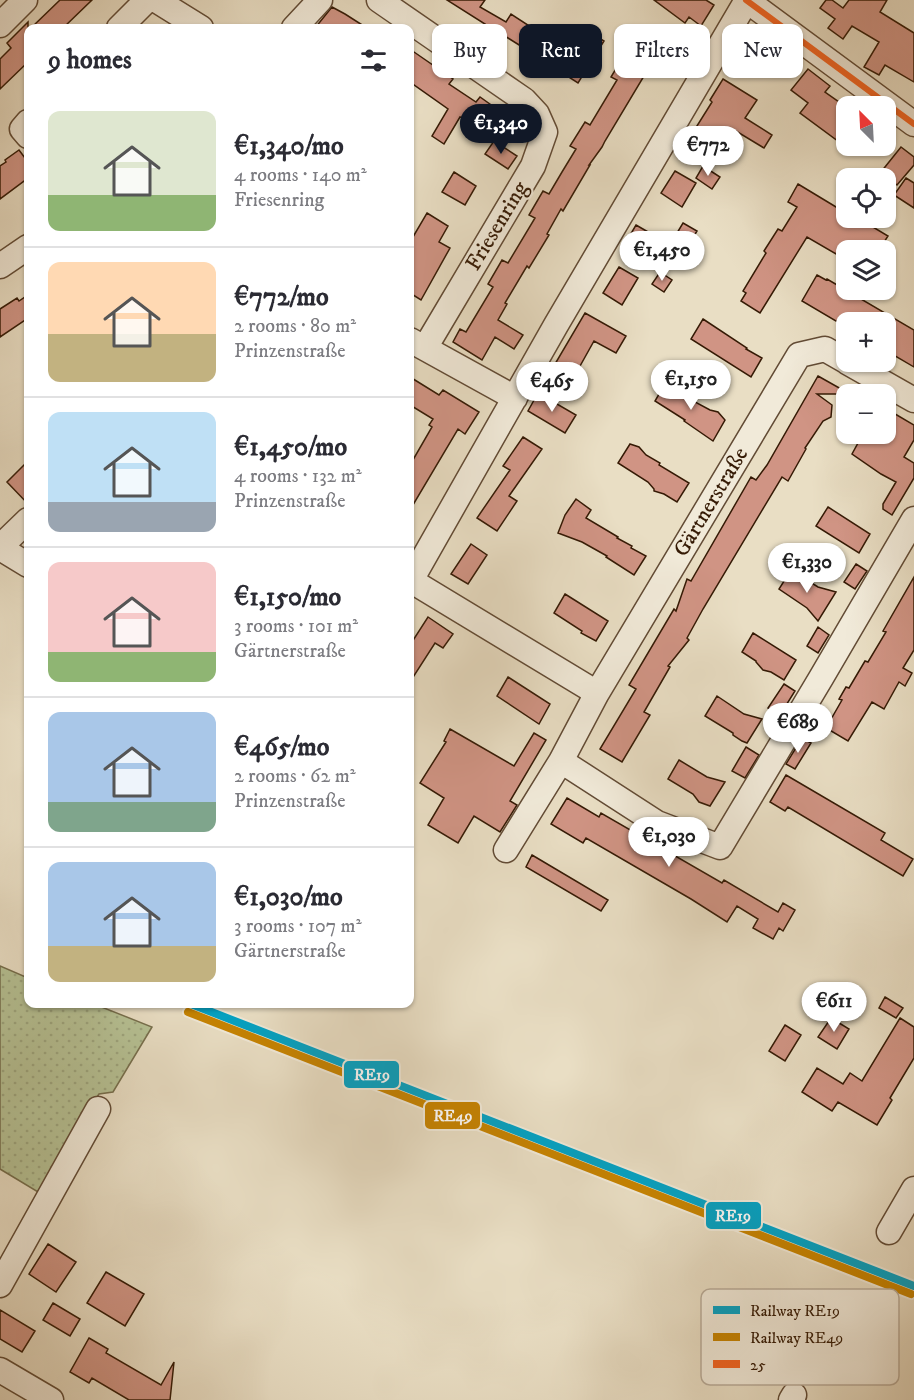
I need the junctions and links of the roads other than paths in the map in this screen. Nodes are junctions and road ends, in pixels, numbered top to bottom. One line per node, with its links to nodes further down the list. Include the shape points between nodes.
1 (25, 0): 10 (street)
2 (147, 0): 7 (street)
3 (156, 0): 8 (street)
4 (320, 0): 9 (street)
5 (379, 0): 14 (street, Friesenring, via 524,99 545,132 533,166)
6 (746, 0): 11 (street); 17 (street)
7 (123, 24)
8 (195, 24)
9 (298, 24)
10 (0, 26)
11 (914, 124)
12 (24, 250): 13 (street)
13 (0, 266)
14 (417, 344): 17 (street)
15 (836, 355): 25 (street, Gärtnerstraße, via 825,349 799,355)
16 (865, 372): 18 (street, Gärtnerstraße)
17 (515, 398): 23 (street)
18 (914, 400)
19 (914, 519): 26 (street, via 720,847 657,823)
20 (24, 524): 21 (street)
21 (0, 548): 22 (street)
22 (24, 563)
23 (414, 574)
24 (414, 583): 25 (street)
25 (597, 693): 26 (street, Gärtnerstraße)
26 (561, 761): 27 (street, Gärtnerstraße)
27 (506, 850)
28 (98, 1109): 31 (street)
29 (914, 1189): 30 (street)
30 (889, 1232)
31 (0, 1285)
32 (0, 1370): 33 (street)
33 (51, 1400)

